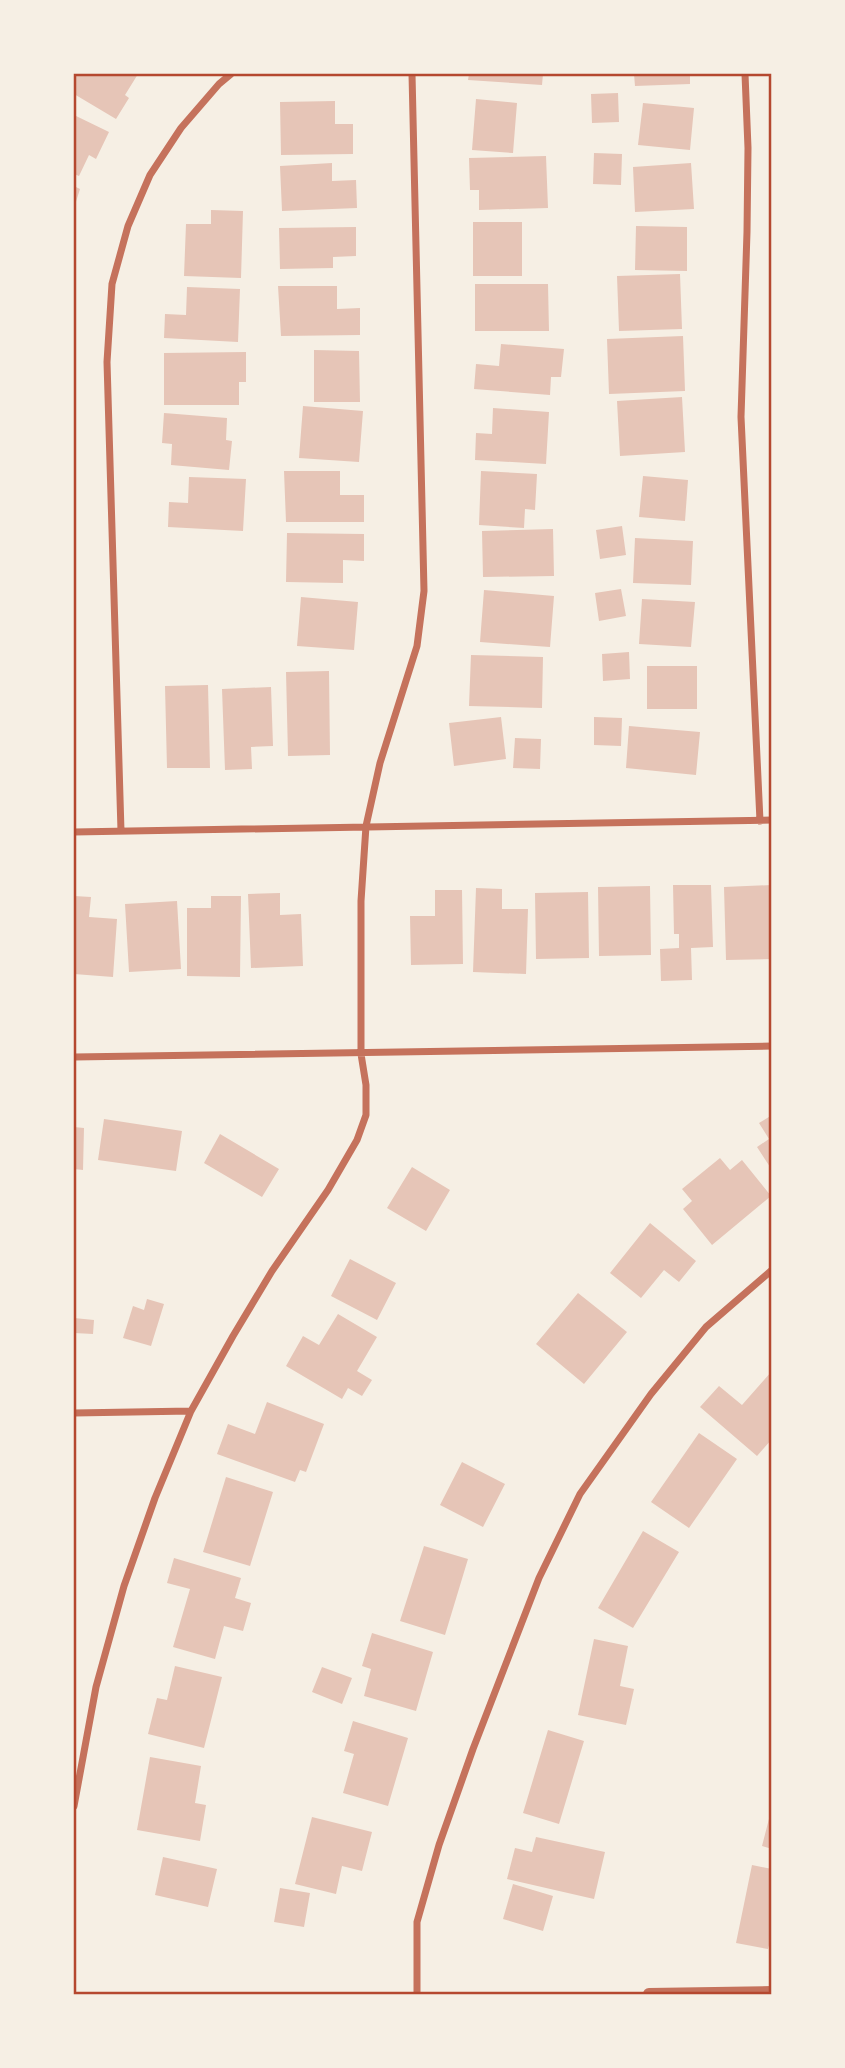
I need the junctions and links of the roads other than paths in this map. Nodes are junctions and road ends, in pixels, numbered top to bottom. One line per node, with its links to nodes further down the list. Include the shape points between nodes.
1 (231, 74): 7 (street, via 181,128 150,175 128,226 112,284 107,362)
2 (412, 74): 6 (street, via 424,591 417,646 380,763)
3 (744, 74): 5 (street, via 748,196 741,417)
4 (772, 820): 5 (street)
5 (760, 821): 6 (street)
6 (366, 827): 7 (street); 10 (street)
7 (121, 831): 8 (street)
8 (74, 832)
9 (772, 1046): 10 (street)
10 (361, 1054): 11 (street); 13 (street, via 366,1115 357,1140 272,1271)
11 (74, 1057)
12 (772, 1270): 18 (street, via 706,1327 651,1394 580,1494 550,1554 439,1845 417,1922)
13 (191, 1411): 14 (street); 15 (street, via 124,1586)
14 (74, 1413)
15 (77, 1760): 16 (street)
16 (74, 1806)
17 (772, 1992): 19 (street)
18 (417, 1994)
19 (649, 1994)

